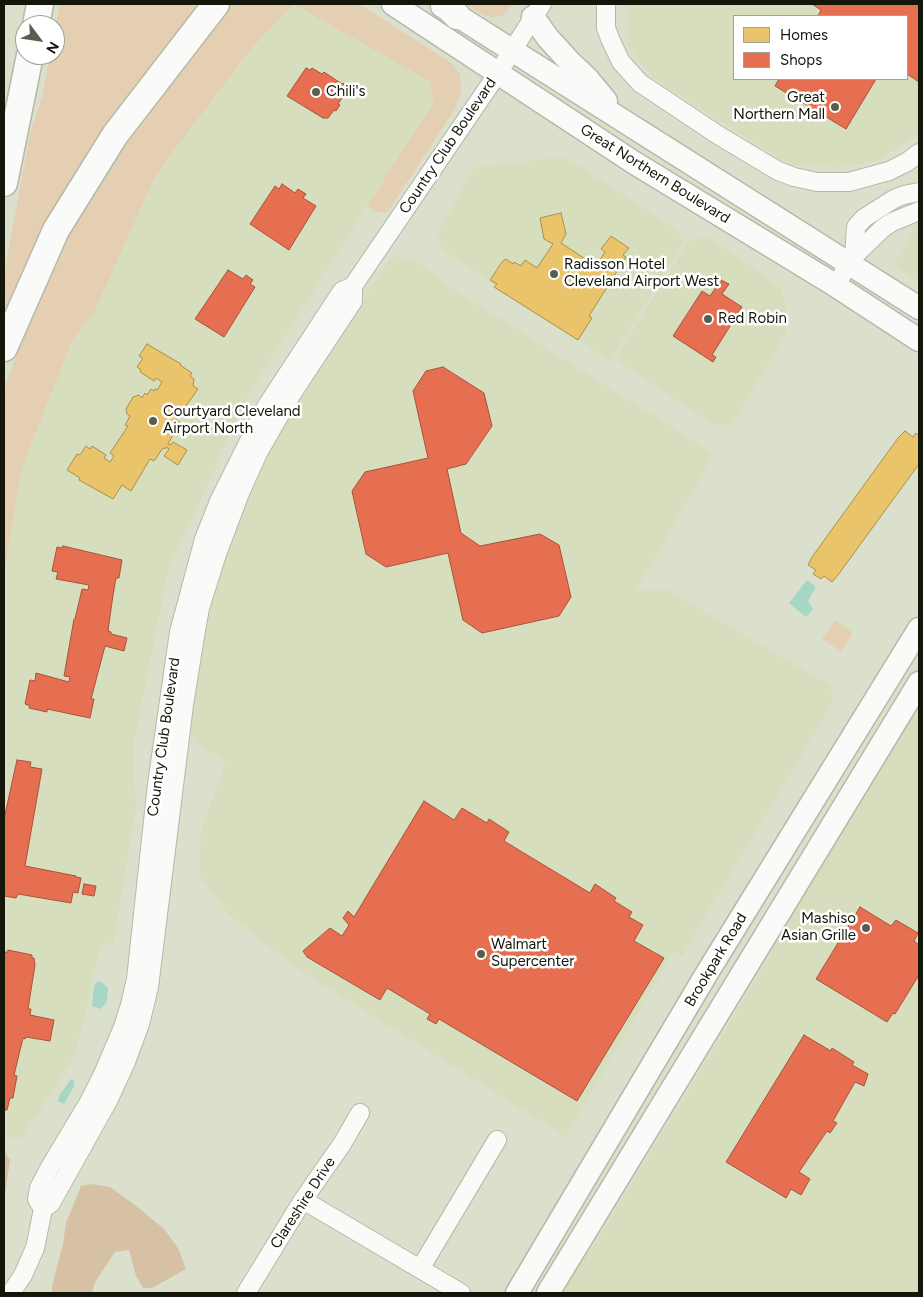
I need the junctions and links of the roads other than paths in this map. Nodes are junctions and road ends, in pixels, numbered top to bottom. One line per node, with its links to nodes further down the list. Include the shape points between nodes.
1 (216, 4): 18 (highway, via 115,135 56,230)
2 (393, 4): 8 (main road, Great Northern Boulevard)
3 (606, 4): 10 (street, via 606,28 611,41 621,62 640,83 774,169 812,181 849,182 889,170)
4 (447, 8): 6 (main road, Great Northern Boulevard)
5 (538, 10): 6 (street, Country Club Boulevard); 9 (main road, via 548,38)
6 (512, 50): 8 (street, Country Club Boulevard); 9 (main road, Great Northern Boulevard)
7 (28, 65): 11 (highway)
8 (498, 73): 15 (main road, Great Northern Boulevard, via 633,162); 25 (street, Country Club Boulevard, via 353,286 353,301 291,395 240,493 200,608 184,705 149,987 140,1024 109,1099 51,1203 43,1209 34,1248)
9 (618, 116): 14 (main road, Great Northern Boulevard)
10 (919, 153)
11 (4, 183)
12 (919, 192): 14 (street, via 894,199 864,218 856,227)
13 (919, 211): 14 (street, via 887,225)
14 (852, 260): 15 (street); 16 (main road, Great Northern Boulevard)
15 (836, 286): 17 (main road, Great Northern Boulevard)
16 (919, 308)
17 (919, 340)
18 (4, 348)
19 (919, 629): 28 (main road, Brookpark Road, via 711,966)
20 (919, 683): 29 (main road, Brookpark Road)
21 (360, 1113): 23 (street, Clareshire Drive)
22 (496, 1140): 24 (street)
23 (302, 1200): 24 (street); 26 (street, Clareshire Drive)
24 (420, 1269): 27 (street)
25 (11, 1293)
26 (246, 1293)
27 (461, 1293)
28 (517, 1293)
29 (548, 1293)

